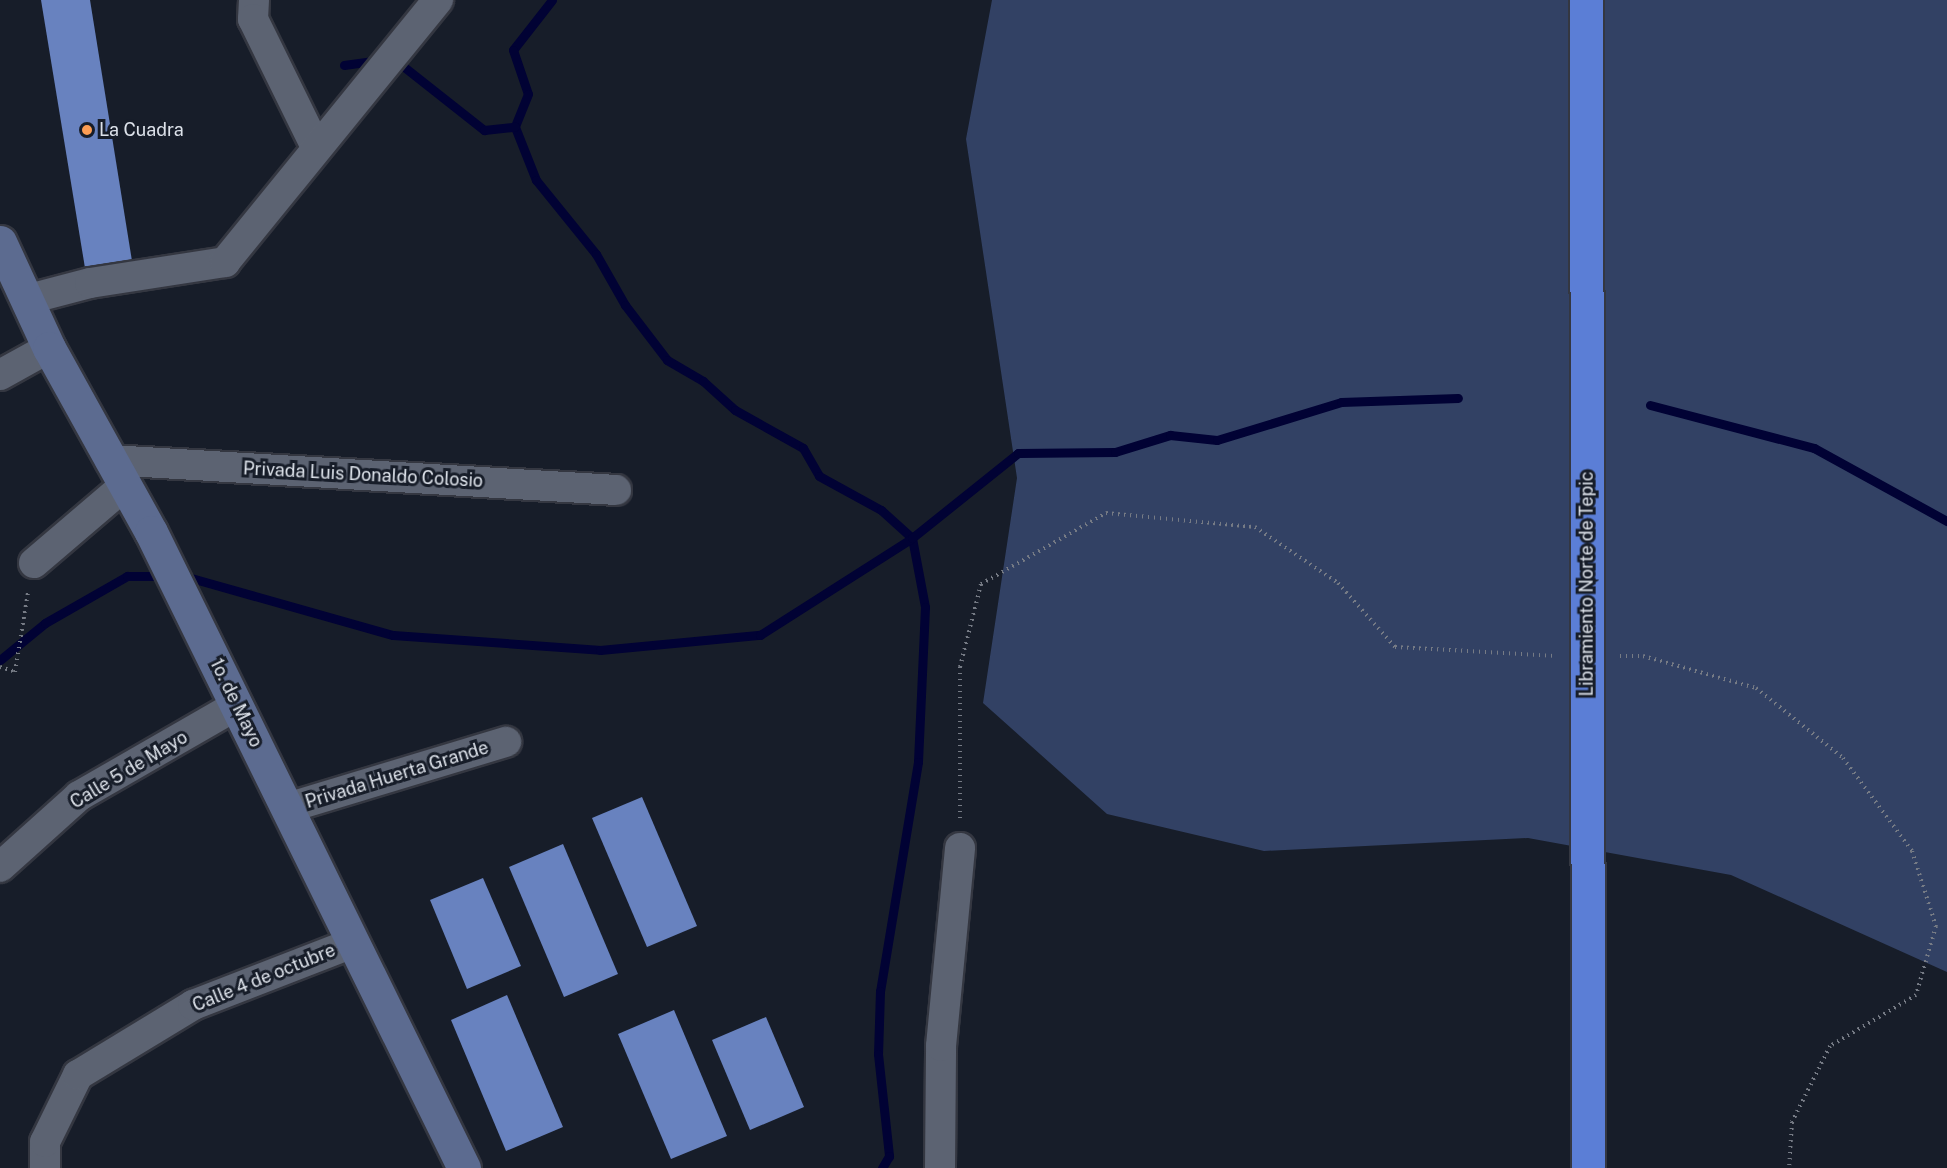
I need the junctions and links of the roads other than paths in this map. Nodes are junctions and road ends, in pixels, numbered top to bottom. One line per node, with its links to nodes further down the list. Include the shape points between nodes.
1 (254, 0): 4 (street, via 253,19)
2 (438, 0): 4 (street)
3 (1586, 0): 21 (highway, Libramiento Norte de Tepic)
4 (316, 147): 6 (street, via 225,262 90,283)
5 (0, 242): 6 (street, 1o. de Mayo)
6 (29, 299): 7 (street, 1o. de Mayo)
7 (49, 348): 8 (street); 9 (street, 1o. de Mayo)
8 (0, 375)
9 (117, 473): 10 (street, Privada Luis Donaldo Colosio); 11 (street); 12 (street, 1o. de Mayo)
10 (616, 490)
11 (34, 563)
12 (230, 691): 14 (street, 1o. de Mayo); 16 (street, Calle 5 de Mayo, via 79,796)
13 (506, 742): 14 (street, Privada Huerta Grande)
14 (287, 808): 17 (street, 1o. de Mayo)
15 (960, 848): 20 (street, via 940,1046)
16 (0, 867)
17 (353, 943): 18 (street, Calle 4 de octubre, via 193,1005 78,1075 45,1142); 19 (street, 1o. de Mayo)
18 (45, 1168)
19 (464, 1168)
20 (940, 1168)
21 (1588, 1168)

